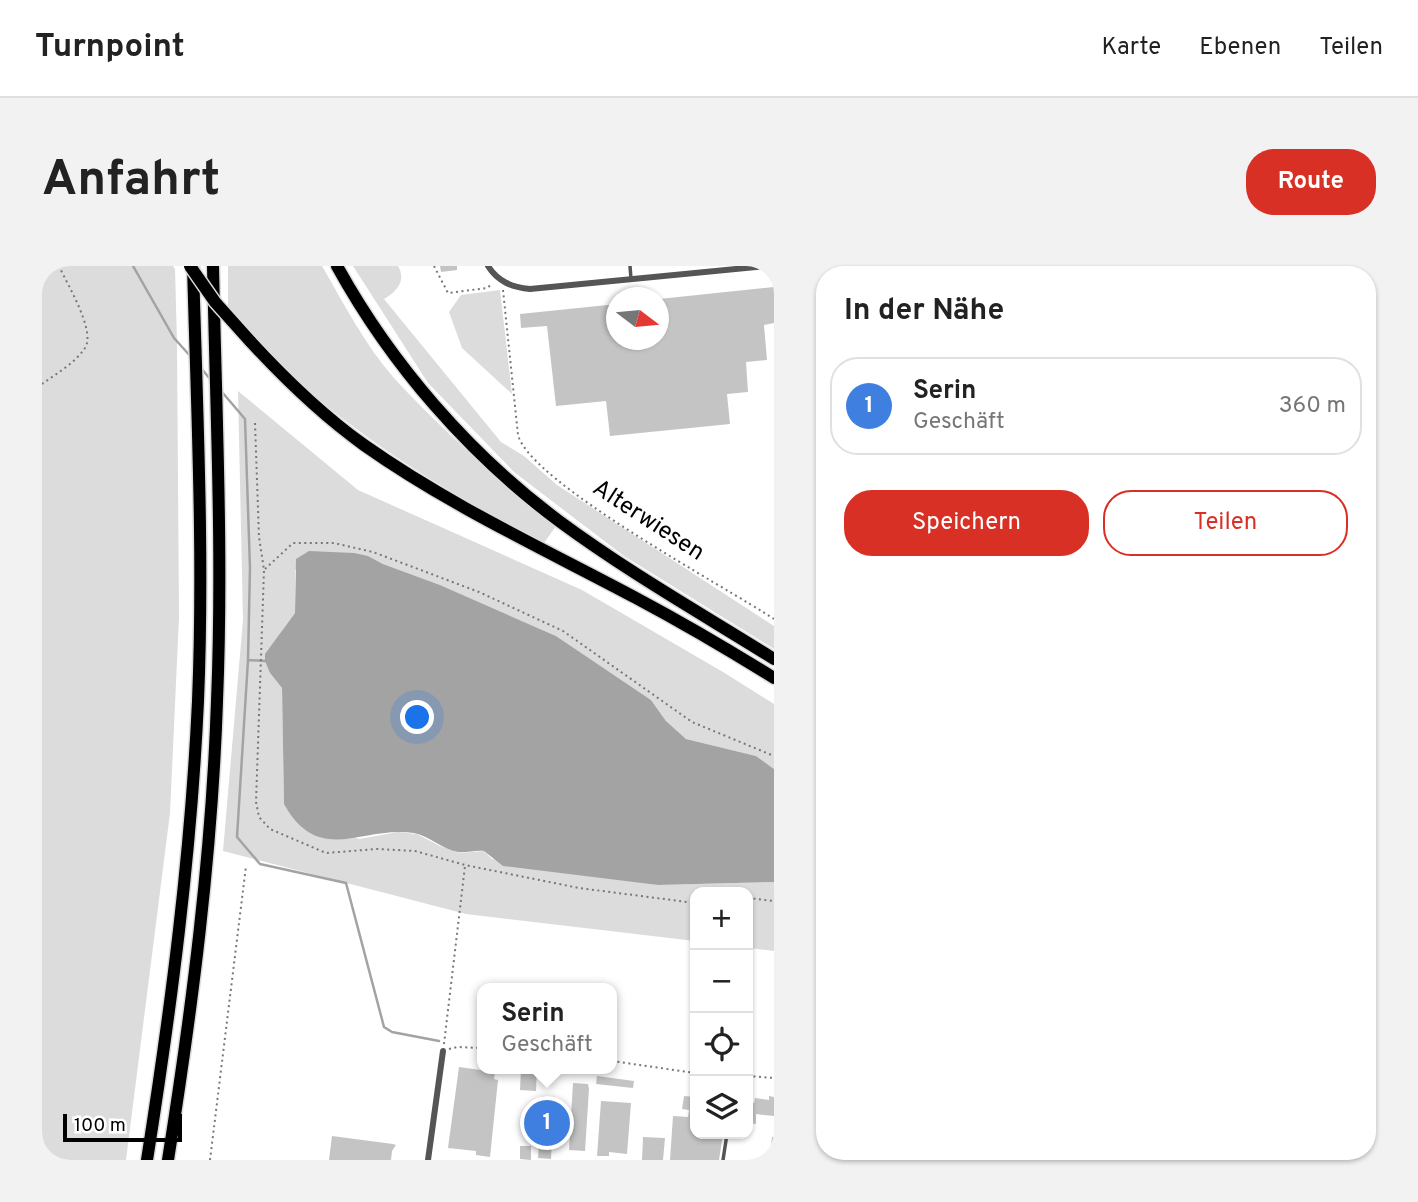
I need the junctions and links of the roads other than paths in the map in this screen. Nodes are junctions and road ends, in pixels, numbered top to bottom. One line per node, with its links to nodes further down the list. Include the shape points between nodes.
1 (191, 266): 9 (highway, bridge, via 215,302 284,377 362,443 481,517 651,606); 12 (highway, via 200,585 198,701 177,948)
2 (213, 266): 13 (highway, via 220,584 217,703 197,950)
3 (337, 266): 8 (highway, via 376,330 416,381 500,472 558,520 650,584)
4 (488, 266): 7 (street, via 512,287 530,289)
5 (630, 266): 7 (lane)
6 (767, 266): 7 (street)
7 (631, 279)
8 (774, 659)
9 (774, 678)
10 (443, 1051): 14 (street)
11 (726, 1139): 15 (lane)
12 (147, 1160)
13 (167, 1160)
14 (428, 1160)
15 (723, 1160)

